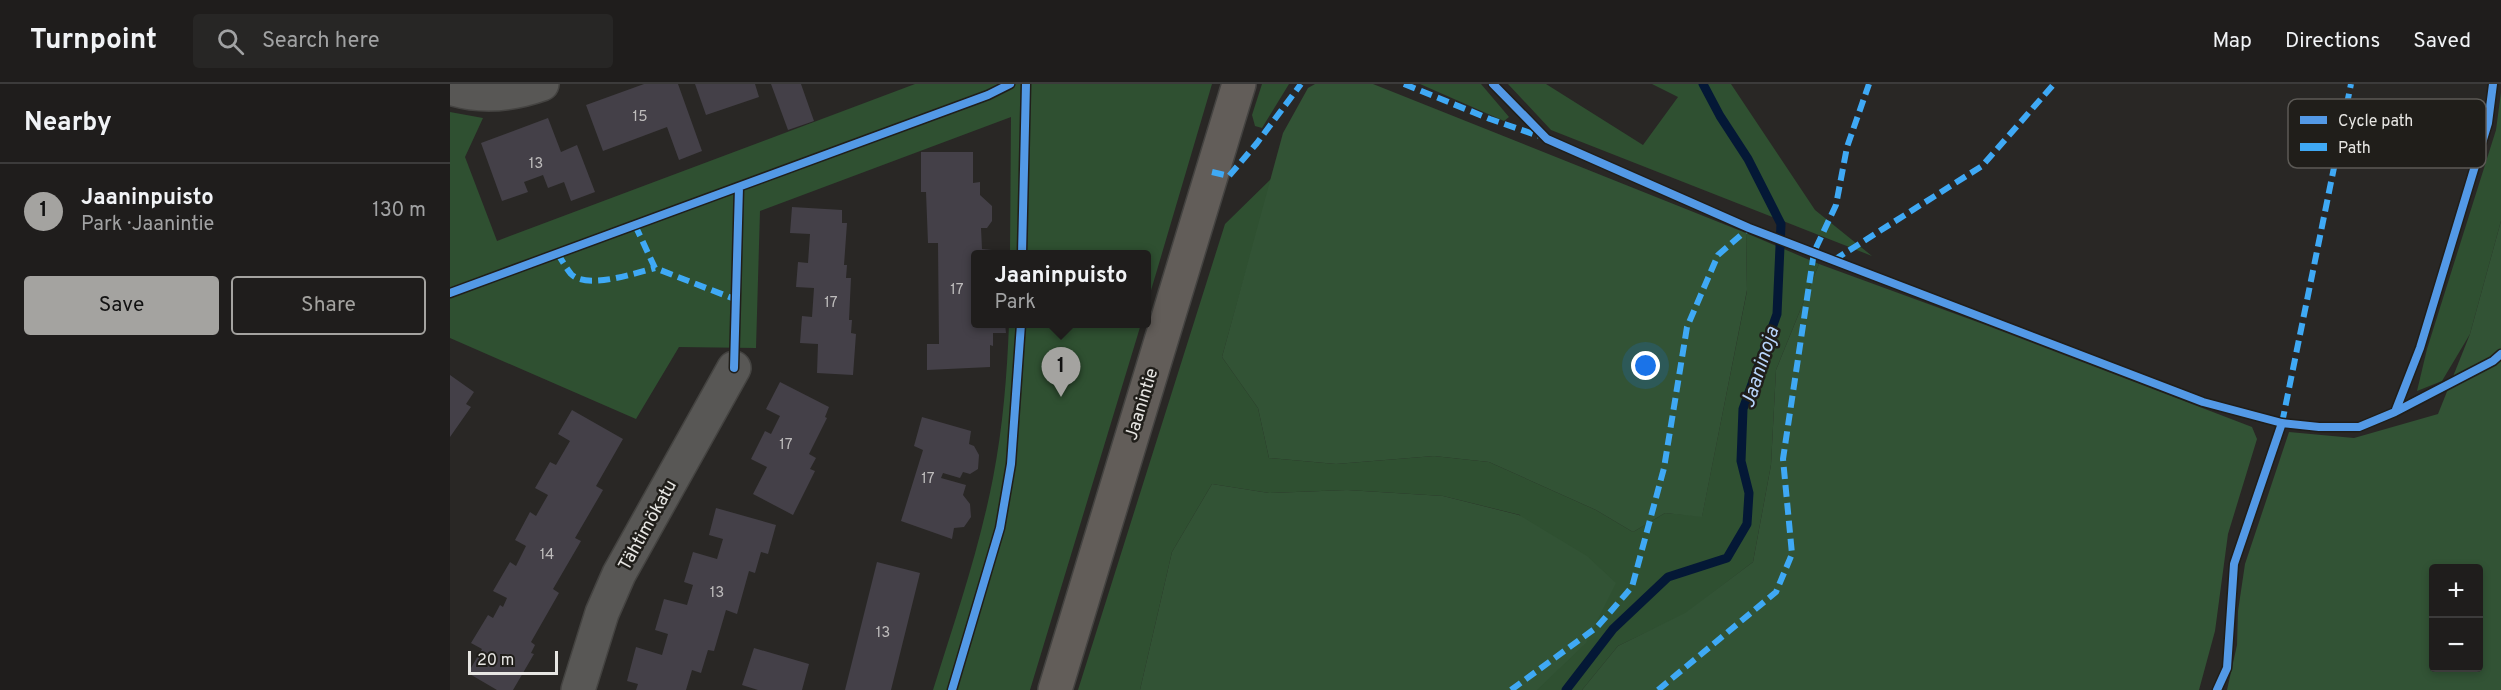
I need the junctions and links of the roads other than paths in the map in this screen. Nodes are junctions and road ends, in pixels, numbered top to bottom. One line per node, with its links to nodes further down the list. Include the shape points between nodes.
1 (542, 84): 3 (street, via 501,94 470,95)
2 (1239, 84): 6 (main road, Jaanintie)
3 (450, 88)
4 (734, 368): 5 (street, Tähtimökatu, via 619,574 602,613)
5 (578, 690)
6 (1055, 690)

